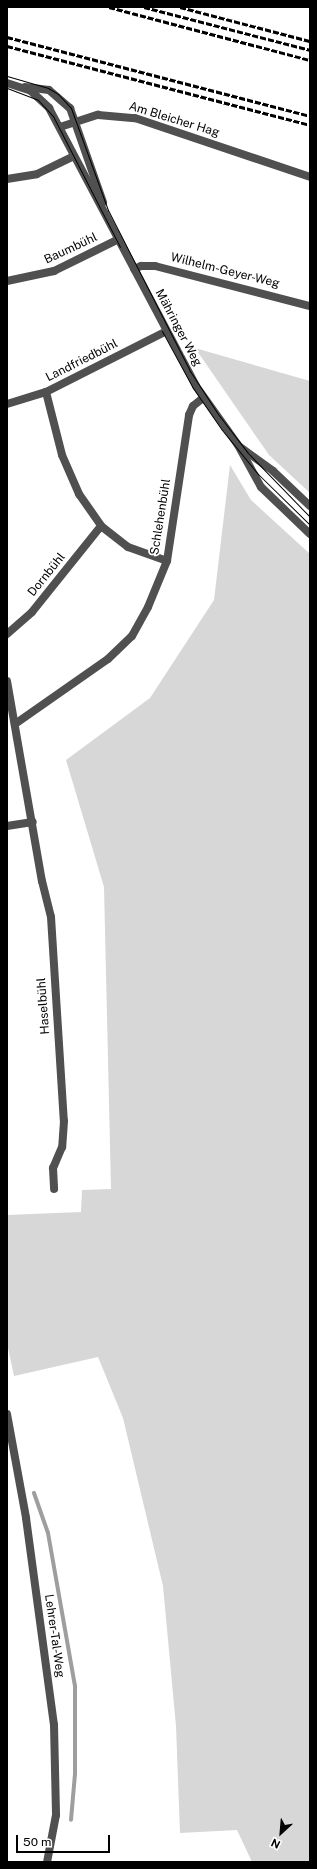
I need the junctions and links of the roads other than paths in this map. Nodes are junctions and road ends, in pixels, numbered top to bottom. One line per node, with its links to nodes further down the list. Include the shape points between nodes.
1 (7, 83): 2 (street)
2 (21, 86): 3 (street, via 52,91 68,105); 4 (street, via 43,100)
3 (76, 122): 4 (street, Am Bleicher Hag); 6 (street, Am Bleicher Hag, via 103,115 135,118); 8 (street, Mähringer Weg)
4 (60, 128): 5 (street, Mähringer Weg)
5 (74, 156): 7 (street, via 37,174); 8 (street, Mähringer Weg)
6 (310, 177)
7 (7, 179)
8 (108, 216): 9 (street, Mähringer Weg)
9 (119, 239): 10 (street, Mähringer Weg); 11 (street, Baumbühl, via 54,272)
10 (134, 269): 12 (street, Wilhelm-Geyer-Weg, via 154,266); 13 (street, Mähringer Weg)
11 (7, 281)
12 (310, 306)
13 (165, 332): 14 (street, Landfriedbühl); 15 (street, Mähringer Weg)
14 (46, 392): 16 (street, Landfriedbühl); 19 (street, via 62,455 79,494)
15 (203, 398): 17 (street, Mähringer Weg); 21 (street, Schlehenbühl, via 193,406 189,415)
16 (7, 404)
17 (238, 445): 18 (street, Mähringer Weg, via 273,471); 20 (street, Mähringer Weg, via 261,487)
18 (310, 506)
19 (100, 526): 21 (street, via 128,547); 22 (street, Dornbühl, via 32,612)
20 (310, 534)
21 (166, 561): 24 (street, Schlehenbühl, via 148,606 132,636 108,659)
22 (7, 634)
23 (7, 681): 24 (street, Haselbühl)
24 (15, 724): 25 (street, Haselbühl)
25 (33, 822): 26 (street); 27 (street, Haselbühl, via 42,881 51,917 64,1121 62,1147 53,1168)
26 (7, 826)
27 (54, 1189)
28 (7, 1414): 29 (street, Lehrer-Tal-Weg, via 26,1518 54,1724 56,1815)
29 (47, 1862)

